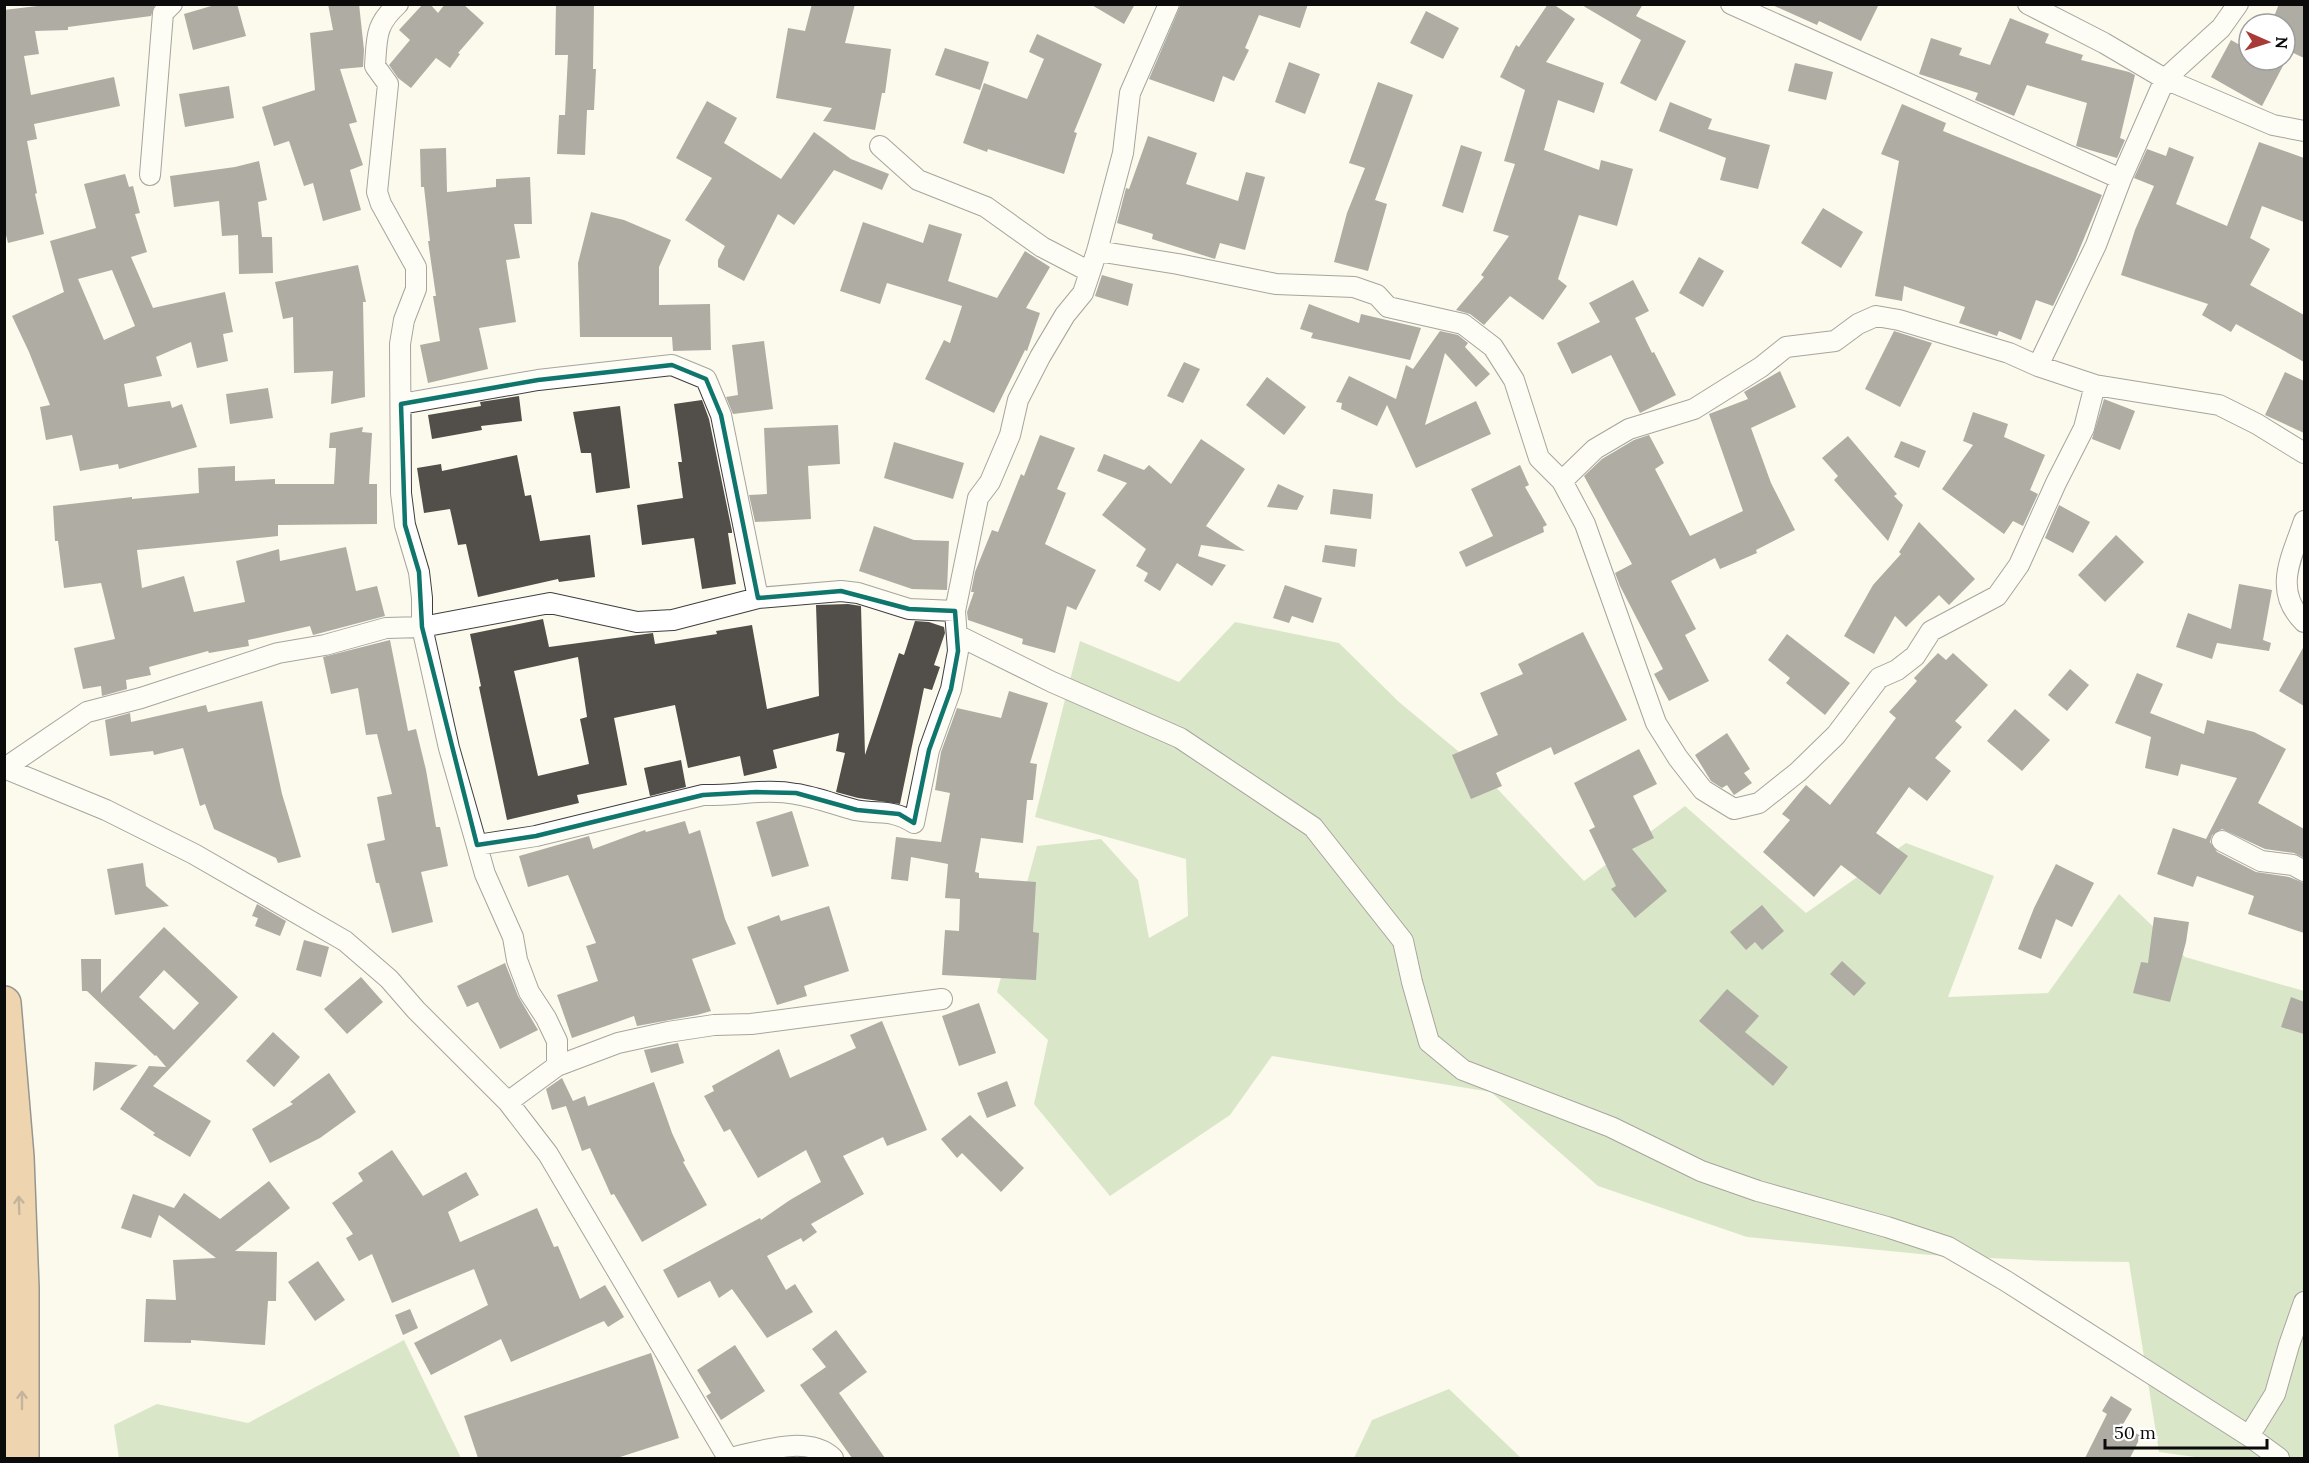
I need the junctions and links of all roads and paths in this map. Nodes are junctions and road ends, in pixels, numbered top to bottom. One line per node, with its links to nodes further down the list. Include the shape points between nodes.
1 (172, 4): 11 (street, via 164,13)
2 (398, 4): 17 (street, via 384,16 377,34 375,66 388,84 377,192 416,267 416,290 400,344)
3 (1170, 4): 13 (street, via 1130,93 1123,153)
4 (1731, 4): 12 (street)
5 (2028, 4): 7 (street)
6 (2238, 4): 8 (street, via 2222,28)
7 (2067, 13): 8 (street, via 2104,43)
8 (2165, 79): 9 (street, via 2273,125); 12 (street)
9 (2304, 132)
10 (880, 146): 14 (street, via 918,180 986,207 1042,248)
11 (150, 175)
12 (2121, 179): 15 (street, via 2096,245)
13 (1097, 251): 14 (street); 19 (street, via 1276,284 1354,287 1377,295 1388,307 1463,324 1493,347 1514,380 1539,458)
14 (1090, 272): 22 (street, via 1083,293 1065,315 1018,400 1010,435 990,482 978,498)
15 (2038, 366): 16 (street); 19 (street, via 2009,352 1951,334 1876,316 1835,341 1786,347 1694,409 1629,429 1595,449)
16 (2095, 385): 18 (street, via 2219,405); 19 (street, via 2084,428 2019,565 1998,596 1931,631 1915,656 1898,670 1879,678 1836,735 1798,772 1760,803 1734,809 1703,790 1656,723 1585,524)
17 (401, 404): 21 (street, via 538,380 672,365 706,379 721,415); 24 (street, via 401,493 405,525 419,572)
18 (2304, 453)
19 (1562, 481)
20 (2304, 521): 23 (street, via 2287,570 2286,592 2289,603)
21 (758, 598): 22 (street, via 841,591 909,609); 24 (street, via 673,620 637,622 550,603)
22 (956, 611): 25 (street)
23 (2304, 622)
24 (422, 627): 26 (street, via 386,628 278,653 87,712); 28 (street, via 449,748)
25 (957, 635): 28 (street, via 951,689 929,750 914,823 899,814 857,810 796,793 756,792 703,795 548,833); 35 (street, via 1180,738 1313,827 1403,941 1429,1042 1463,1070 1611,1127 1711,1174 1948,1247)
26 (5, 768): 33 (street, via 106,810 194,854 345,941 389,979)
27 (2222, 841): 29 (street, via 2261,861 2293,865)
28 (477, 845): 32 (street, via 485,874 513,937 529,992 557,1041)
29 (2304, 871)
30 (942, 999): 32 (street, via 668,1032 618,1043)
31 (4, 1003): 36 (highway, one-way to 31, via 17,1157)
32 (557, 1065): 33 (street)
33 (508, 1102): 37 (street, via 548,1154)
34 (2304, 1302): 35 (street, via 2275,1394)
35 (2248, 1436): 39 (street)
36 (22, 1458)
37 (729, 1458): 38 (street, via 808,1446)
38 (833, 1458)
39 (2279, 1458)

